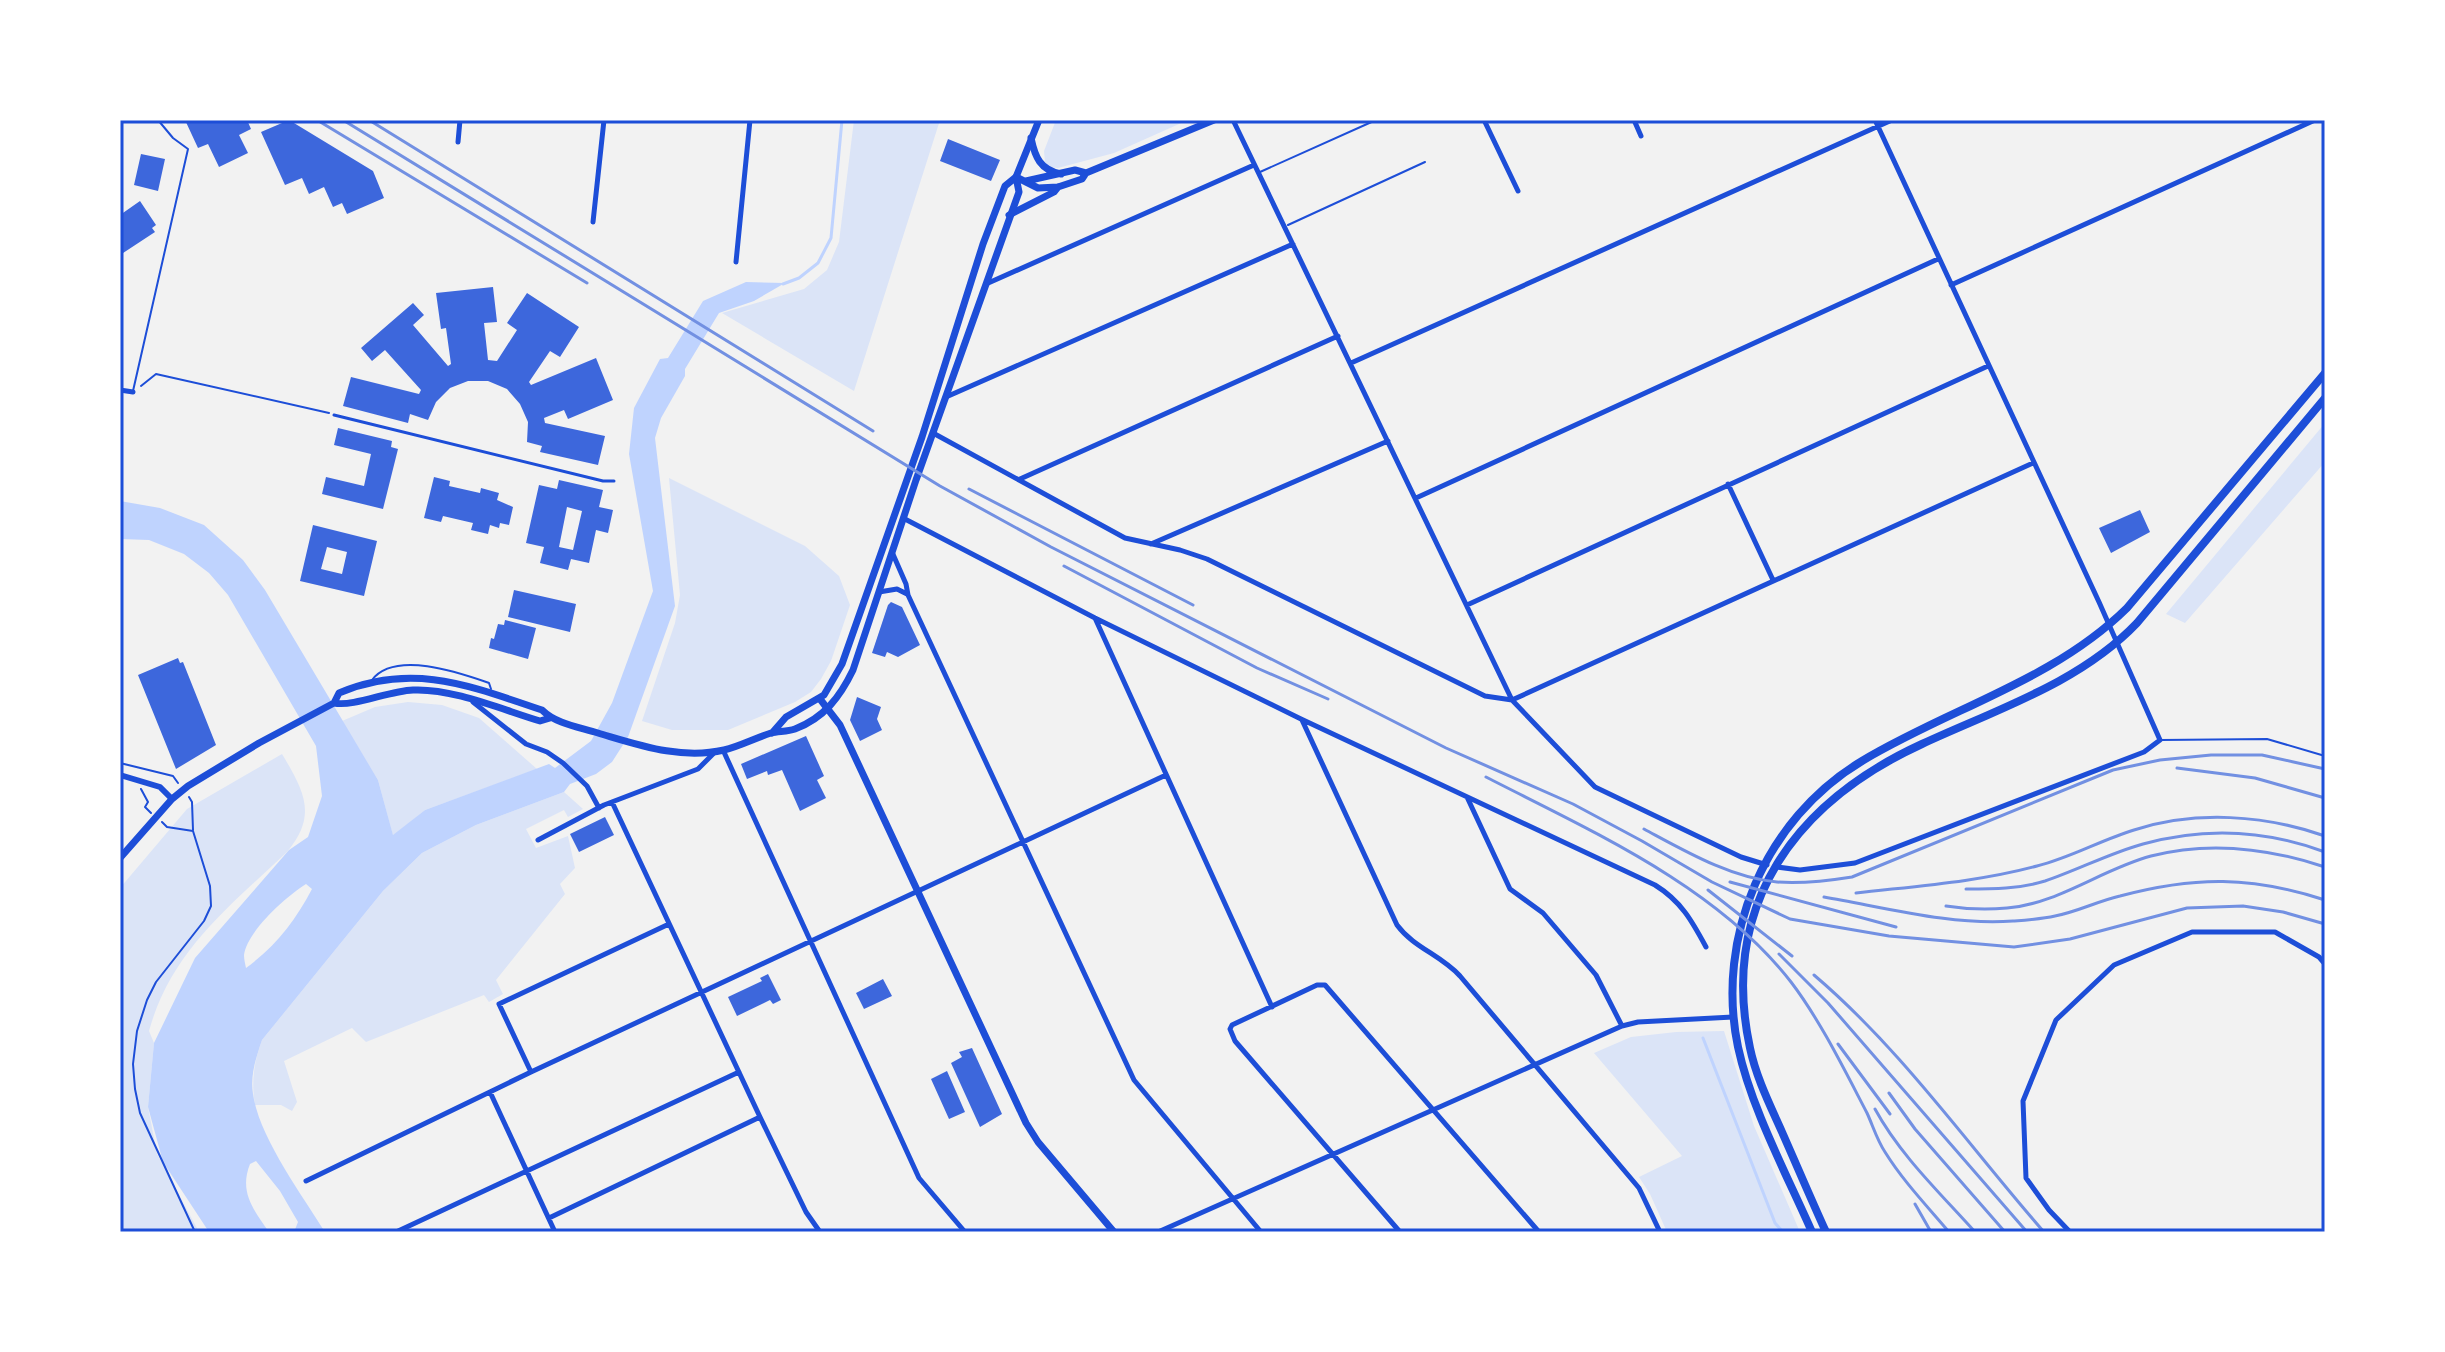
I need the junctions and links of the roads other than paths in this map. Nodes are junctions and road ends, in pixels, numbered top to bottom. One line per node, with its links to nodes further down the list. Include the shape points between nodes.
1 (158, 120): 39 (lane, via 188,149)
2 (460, 120): 16 (street)
3 (604, 120): 27 (street)
4 (750, 120): 31 (street)
5 (1039, 120): 15 (main road)
6 (1214, 120): 19 (main road)
7 (1233, 120): 18 (street)
8 (1376, 120): 20 (lane)
9 (1484, 120): 25 (street)
10 (1634, 120): 14 (street)
11 (1892, 120): 13 (street)
12 (2315, 120): 33 (street)
13 (1877, 123): 30 (street); 35 (street)
14 (1641, 136)
15 (1031, 138): 21 (main road, via 1041,164); 22 (main road)
16 (458, 142)
17 (1425, 162): 28 (lane)
18 (1254, 165): 20 (street); 32 (street)
19 (1086, 173): 21 (main road); 24 (main road)
20 (1258, 173): 28 (street)
21 (1063, 174): 23 (main road)
22 (1016, 177): 23 (main road); 26 (main road, via 1019,192); 43 (main road, via 1005,186 983,244)
23 (1026, 181): 24 (main road, via 1035,188)
24 (1058, 187): 26 (main road)
25 (1518, 191)
26 (1009, 215): 32 (main road)
27 (593, 222)
28 (1285, 226): 29 (street)
29 (1293, 244): 34 (street); 40 (street)
30 (1939, 259): 33 (street); 49 (street)
31 (736, 262)
32 (985, 285): 40 (main road)
33 (1951, 285): 36 (street)
34 (1338, 336): 35 (street); 46 (street)
35 (1351, 363): 44 (street)
36 (1988, 366): 45 (street); 48 (street)
37 (2325, 373): 58 (highway)
38 (120, 390): 39 (street)
39 (133, 392)
40 (945, 398): 43 (main road)
41 (2325, 398): 59 (highway)
42 (334, 415): 47 (street)
43 (928, 437): 46 (street); 50 (main road); 60 (main road, via 842,664)
44 (1388, 441): 49 (street); 51 (street)
45 (2033, 463): 53 (street); 58 (street)
46 (1019, 480): 51 (street, via 1125,538)
47 (614, 481)
48 (1728, 484): 53 (street); 56 (street)
49 (1416, 498): 56 (street)
50 (903, 518): 52 (main road); 57 (street)
51 (1150, 545): 61 (street, via 1207,559 1485,696)
52 (892, 552): 54 (main road); 55 (street)
53 (1773, 580): 61 (street)
54 (879, 592): 55 (street, via 897,589); 64 (main road, via 853,670)
55 (908, 595): 78 (street)
56 (1467, 605): 61 (street)
57 (1095, 618): 66 (street); 72 (street)
58 (2109, 626): 59 (street); 87 (highway, via 2056,664 1862,761 1829,784 1785,831 1752,890 1734,960)
59 (2117, 642): 68 (street); 111 (highway, via 2069,674 1867,772 1793,837 1763,892 1745,963 1745,1017 1754,1065)
60 (820, 699): 64 (main road); 67 (main road, via 786,717)
61 (1512, 700): 68 (street, via 1595,787 1741,857 1800,870 1886,853 2144,752)
62 (472, 701): 63 (main road, via 412,690); 65 (main road, via 540,721); 76 (street, via 526,744 563,763 587,786)
63 (334, 703): 65 (main road, via 339,693 371,681 426,677 542,710); 74 (main road, via 210,771)
64 (829, 709): 67 (main road, via 792,731); 80 (main road)
65 (550, 718): 69 (main road, via 676,753)
66 (1301, 719): 73 (street); 89 (street, via 1392,917 1409,940 1450,965)
67 (772, 733): 69 (main road)
68 (2160, 740): 70 (lane, via 2267,739)
69 (719, 751): 75 (street, via 698,769); 82 (street)
70 (2325, 756)
71 (120, 775): 74 (street, via 160,787)
72 (1166, 775): 78 (street); 86 (street)
73 (1467, 797): 83 (street, via 1672,896); 88 (street, via 1510,889 1543,913 1596,975)
74 (172, 799): 79 (main road)
75 (612, 802): 76 (street); 81 (street)
76 (599, 808): 77 (street)
77 (538, 840)
78 (1022, 841): 80 (street); 98 (street, via 1134,1080)
79 (120, 858)
80 (918, 891): 82 (street); 104 (main road, via 1026,1123)
81 (669, 924): 85 (street); 90 (street, via 499,1004)
82 (810, 941): 85 (street); 103 (street, via 919,1178)
83 (1706, 947)
84 (2325, 964): 112 (street, via 2275,932 2192,932 2114,965 2056,1020 2023,1101 2026,1178)
85 (701, 992): 90 (street); 91 (street)
86 (1272, 1007): 93 (street, via 1322,985); 95 (street, via 1230,1029)
87 (1733, 1017): 88 (street); 110 (highway, via 1747,1079)
88 (1622, 1026): 89 (street)
89 (1534, 1064): 93 (street); 109 (street, via 1639,1188)
90 (531, 1072): 92 (street)
91 (739, 1072): 94 (street); 96 (street)
92 (490, 1092): 96 (street); 97 (street)
93 (1433, 1110): 95 (street); 108 (street)
94 (760, 1117): 99 (street); 102 (street)
95 (1333, 1154): 98 (street); 107 (street)
96 (527, 1170): 99 (street); 100 (street)
97 (306, 1181)
98 (1233, 1199): 105 (street); 106 (street)
99 (549, 1218): 101 (street)
100 (396, 1232)
101 (555, 1232)
102 (820, 1232)
103 (965, 1232)
104 (1114, 1232)
105 (1158, 1232)
106 (1261, 1232)
107 (1400, 1232)
108 (1539, 1232)
109 (1660, 1232)
110 (1812, 1232)
111 (1826, 1232)
112 (2070, 1232)

